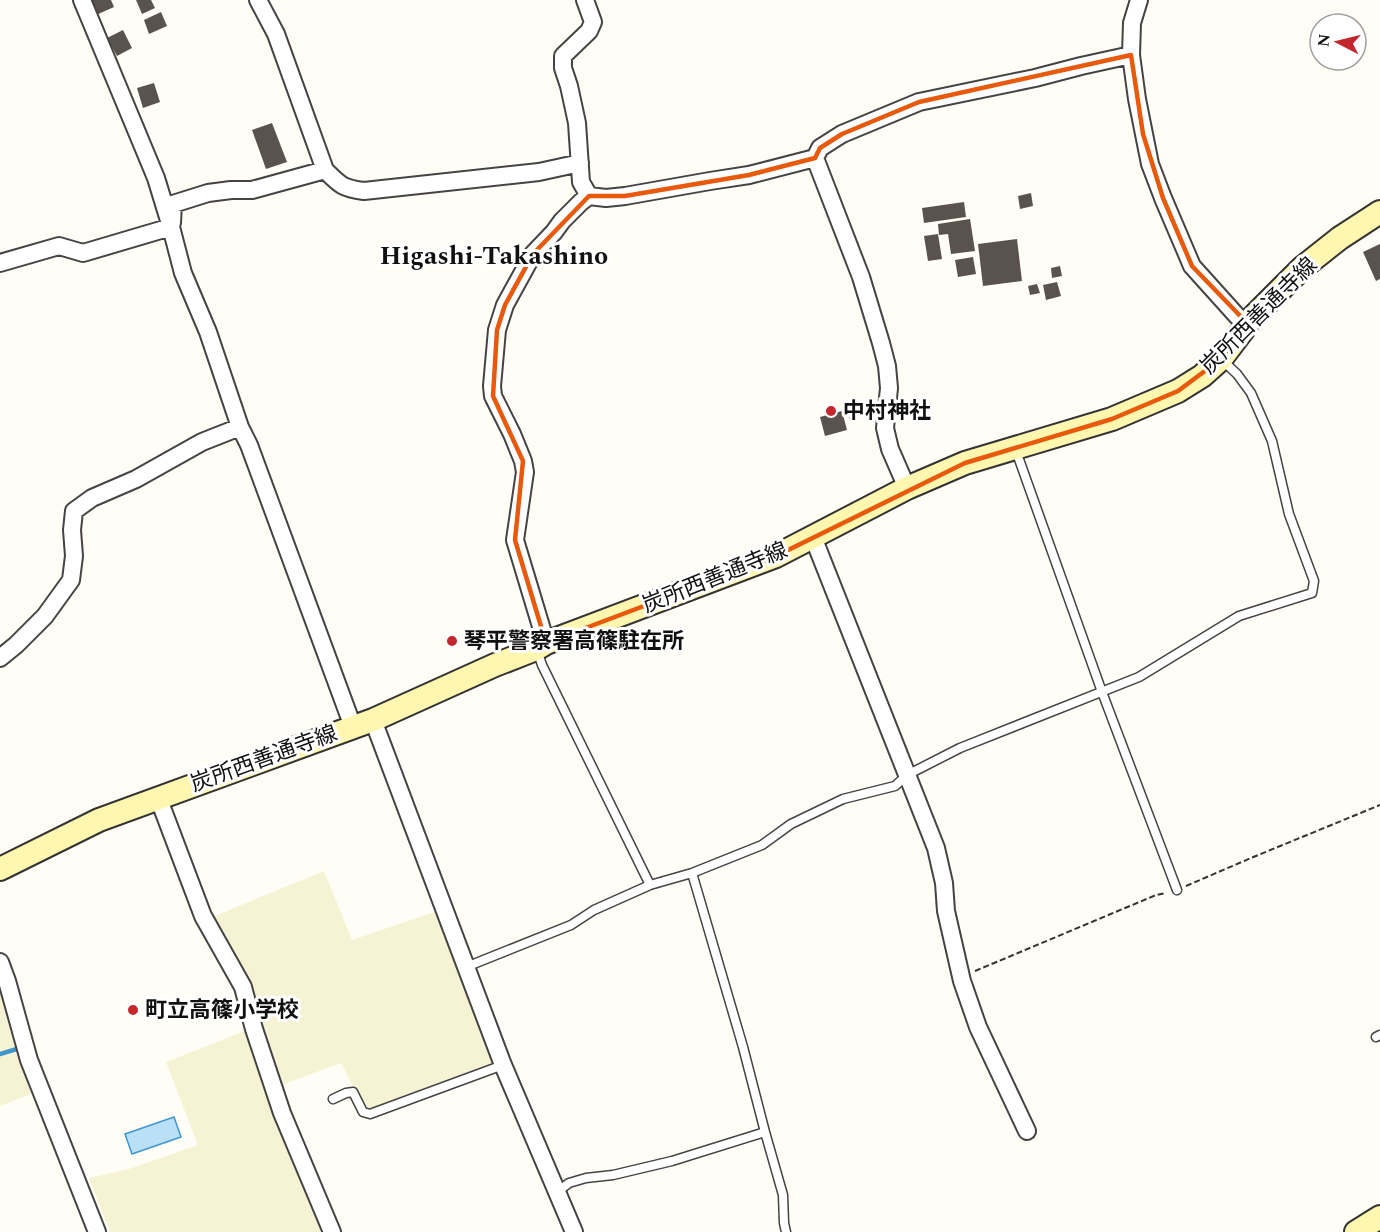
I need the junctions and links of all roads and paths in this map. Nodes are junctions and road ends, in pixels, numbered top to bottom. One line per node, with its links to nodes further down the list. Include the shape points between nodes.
1 (82, 0): 11 (street, via 156,178)
2 (258, 0): 8 (street, via 276,34)
3 (585, 0): 7 (street, via 593,22 563,56 577,123)
4 (1139, 0): 5 (street, via 1132,23)
5 (1131, 55): 6 (street, via 920,102 842,134 820,148); 13 (street, via 1150,164 1178,234 1192,266)
6 (815, 158): 9 (street, via 749,175 625,196); 15 (street, via 861,277 881,343 889,388)
7 (580, 163): 8 (street, via 539,172 364,191 340,185); 9 (street, via 581,182)
8 (325, 170): 11 (street, via 252,190 208,193 173,204)
9 (589, 196): 21 (street, via 533,254 504,304 497,330 493,396 523,461 525,472 515,540)
10 (1380, 212): 13 (main road, 炭所西善通寺線, via 1302,268)
11 (171, 227): 12 (street, via 83,253 59,246); 17 (street, via 183,273)
12 (0, 263)
13 (1247, 323): 14 (main road, 炭所西善通寺線)
14 (1221, 359): 18 (main road, 炭所西善通寺線, via 1178,392 1112,419); 23 (lane, via 1251,393 1272,441 1289,514 1314,581 1312,593 1239,616 1139,677)
15 (886, 409): 16 (path); 19 (street, via 890,449)
16 (849, 418)
17 (240, 427): 22 (street, via 202,442 74,511 71,580 45,616); 24 (street)
18 (1014, 448): 19 (main road, 炭所西善通寺線); 23 (lane)
19 (907, 488): 20 (main road, 炭所西善通寺線)
20 (813, 537): 21 (main road, 炭所西善通寺線, via 776,556); 26 (street)
21 (541, 646): 25 (main road, 炭所西善通寺線); 30 (lane, via 542,665)
22 (0, 658)
23 (1102, 692): 26 (lane, via 960,748); 31 (lane)
24 (349, 716)
25 (373, 720): 27 (main road, 炭所西善通寺線); 33 (street)
26 (907, 775): 29 (lane, via 895,786 843,799 791,824 762,845); 36 (street, via 936,848 946,911 968,1000)
27 (158, 797): 28 (main road, 炭所西善通寺線, via 99,820); 41 (street, via 203,916 243,987 282,1113)
28 (0, 869)
29 (692, 873): 30 (lane); 37 (lane)
30 (650, 885): 33 (lane, via 571,925)
31 (1177, 890)
32 (0, 962): 40 (street, via 29,1060)
33 (466, 967): 34 (street)
34 (503, 1065): 35 (lane, via 370,1114 363,1112 353,1092); 38 (street)
35 (333, 1099)
36 (1027, 1131)
37 (765, 1132): 38 (lane, via 672,1161 568,1183); 43 (lane, via 783,1195)
38 (556, 1192): 42 (street)
39 (1380, 1217): 44 (main road)
40 (97, 1232)
41 (332, 1232)
42 (574, 1232)
43 (786, 1232)
44 (1356, 1232)

